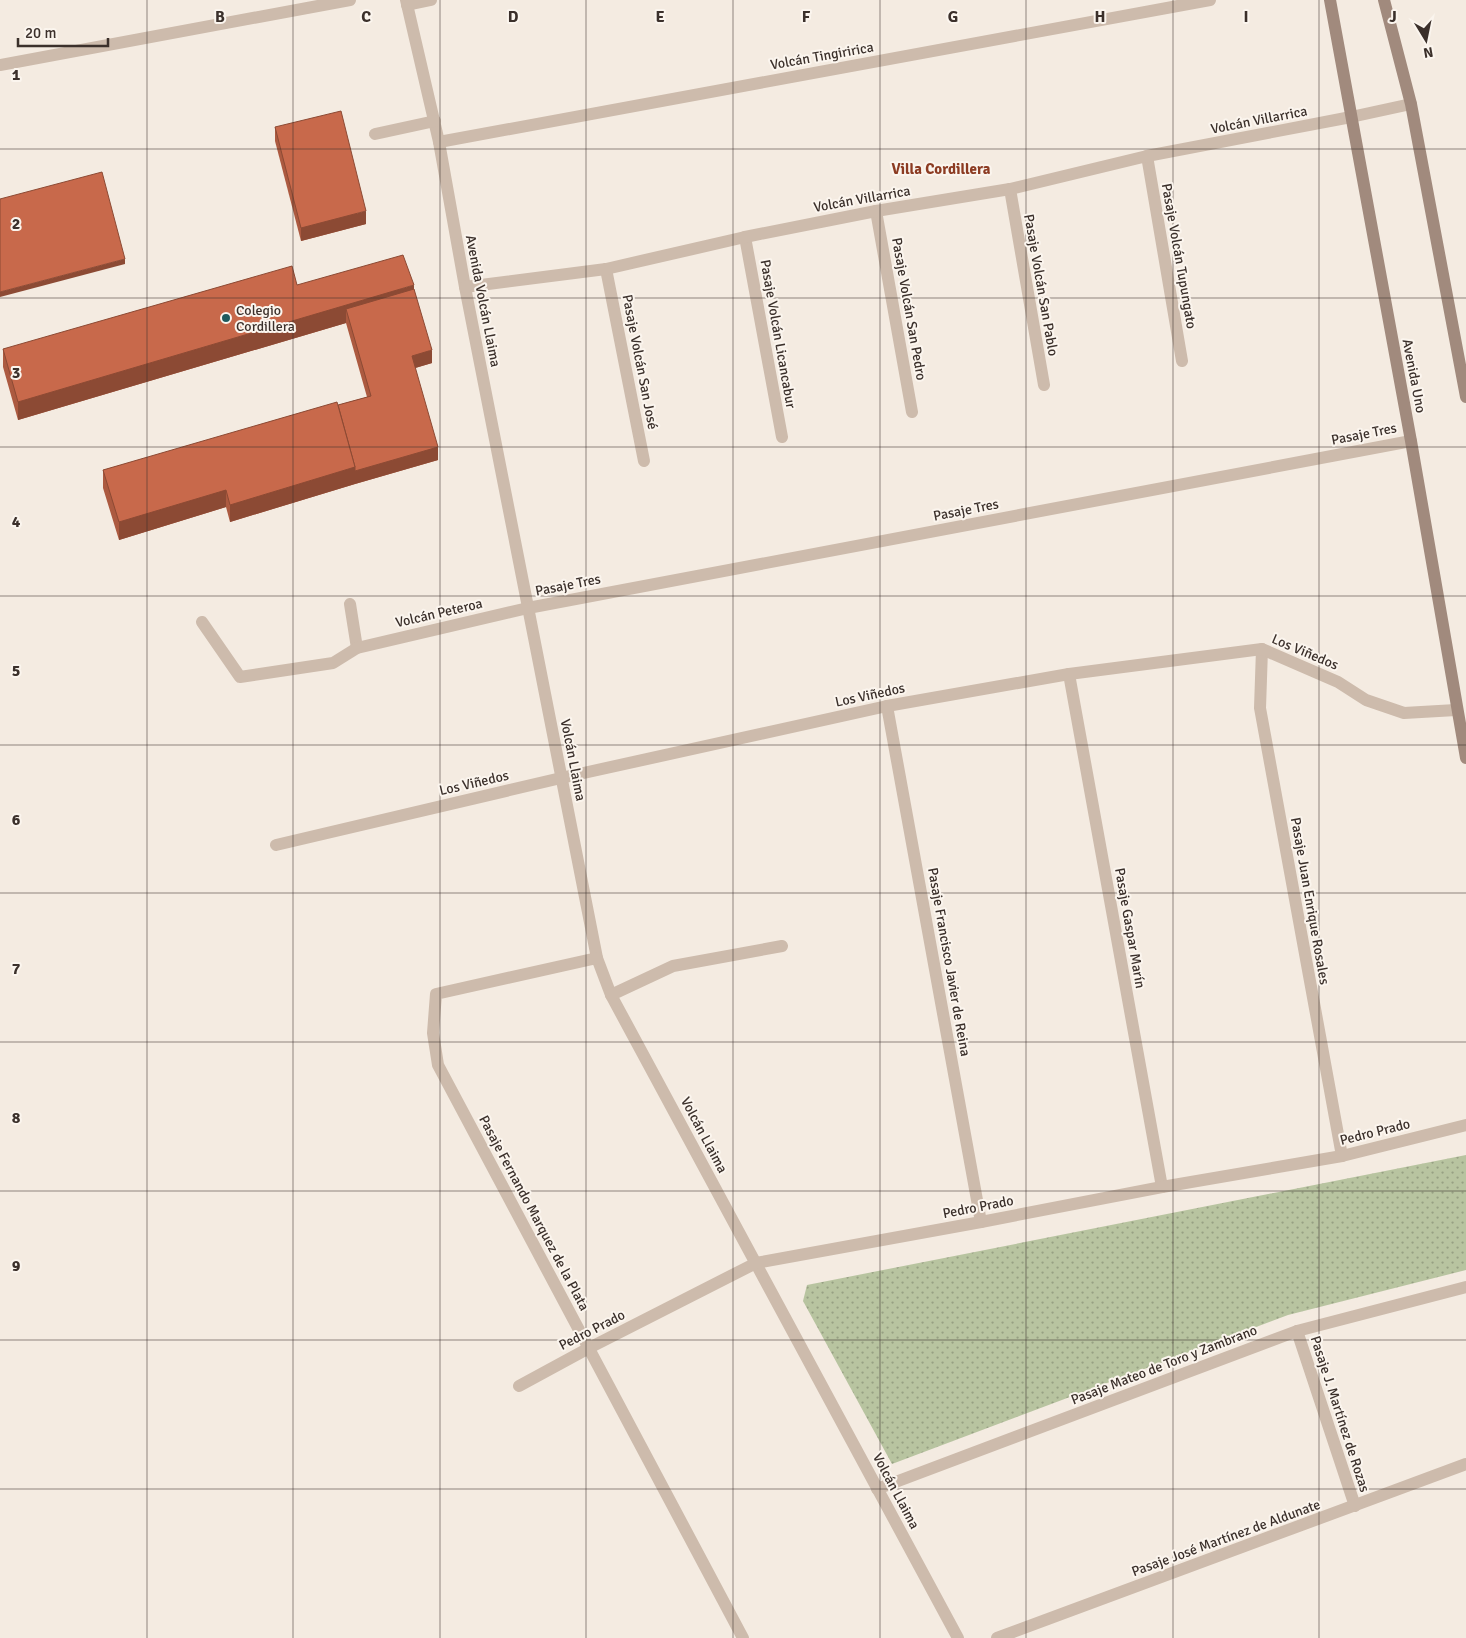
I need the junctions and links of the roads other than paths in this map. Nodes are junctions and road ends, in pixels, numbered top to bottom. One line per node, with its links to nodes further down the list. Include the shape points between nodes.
1 (350, 0): 7 (street)
2 (431, 0): 6 (street)
3 (1210, 0): 12 (street, Volcán Tingiririca)
4 (1330, 0): 9 (street, Avenida Uno)
5 (1384, 0): 8 (street)
6 (407, 2): 10 (street, Avenida Volcán Llaima)
7 (0, 65)
8 (1411, 104): 9 (street, Volcán Villarrica); 21 (street)
9 (1351, 118): 13 (street, Volcán Villarrica); 24 (street, Avenida Uno)
10 (435, 121): 11 (street); 12 (street, Avenida Volcán Llaima)
11 (375, 134)
12 (440, 142): 18 (street, Avenida Volcán Llaima)
13 (1146, 156): 14 (street, Volcán Villarrica); 19 (street, Pasaje Volcán Tupungato)
14 (1010, 189): 15 (street, Volcán Villarrica); 20 (street, Pasaje Volcán San Pablo)
15 (876, 211): 16 (street, Volcán Villarrica); 22 (street, Pasaje Volcán San Pedro)
16 (746, 237): 17 (street, Volcán Villarrica); 23 (street, Pasaje Volcán Licancabur)
17 (606, 269): 18 (street, Volcán Villarrica); 25 (street, Pasaje Volcán San José)
18 (465, 287): 27 (street, Avenida Volcán Llaima)
19 (1182, 360)
20 (1044, 385)
21 (1466, 397)
22 (912, 412)
23 (782, 437)
24 (1411, 441): 27 (street, Pasaje Tres); 33 (street, Avenida Uno)
25 (644, 461)
26 (350, 604): 29 (street)
27 (528, 608): 29 (street, Volcán Peteroa); 35 (street, Volcán Llaima)
28 (202, 622): 29 (street, Volcán Peteroa, via 240,677 333,663)
29 (358, 648)
30 (1262, 649): 31 (street, Los Viñedos); 33 (street, Los Viñedos, via 1338,682 1366,700 1404,713); 41 (street, Pasaje Juan Enrique Rosales, via 1260,708)
31 (1069, 674): 32 (street, Los Viñedos); 42 (street, Pasaje Gaspar Marín)
32 (887, 706): 35 (street, Los Viñedos); 43 (street, Pasaje Francisco Javier de Reina)
33 (1461, 710): 34 (street, Avenida Uno)
34 (1466, 758)
35 (562, 778): 36 (street, Los Viñedos); 38 (street, Volcán Llaima)
36 (276, 845)
37 (782, 946): 39 (street, via 673,966)
38 (597, 958): 39 (street, Volcán Llaima); 47 (street, Pasaje Fernando Marquez de la Plata, via 436,994 433,1033 438,1065)
39 (611, 995): 44 (street, Volcán Llaima)
40 (1466, 1125): 41 (street, Pedro Prado)
41 (1342, 1156): 42 (street, Pedro Prado)
42 (1162, 1187): 43 (street, Pedro Prado)
43 (981, 1222): 44 (street, Pedro Prado)
44 (756, 1263): 47 (street, Pedro Prado); 50 (street, Volcán Llaima)
45 (1466, 1286): 46 (street, Pasaje Mateo de Toro y Zambrano)
46 (1297, 1331): 50 (street, Pasaje Mateo de Toro y Zambrano); 51 (street, Pasaje J. Martínez de Rozas)
47 (589, 1348): 48 (street, Pedro Prado); 52 (street, Pasaje Fernando Marquez de la Plata)
48 (519, 1386)
49 (1466, 1464): 51 (street, Pasaje José Martínez de Aldunate)
50 (878, 1489): 53 (street, Volcán Llaima)
51 (1355, 1506): 54 (street, Pasaje José Martínez de Aldunate)
52 (743, 1638)
53 (958, 1638)
54 (997, 1638)

